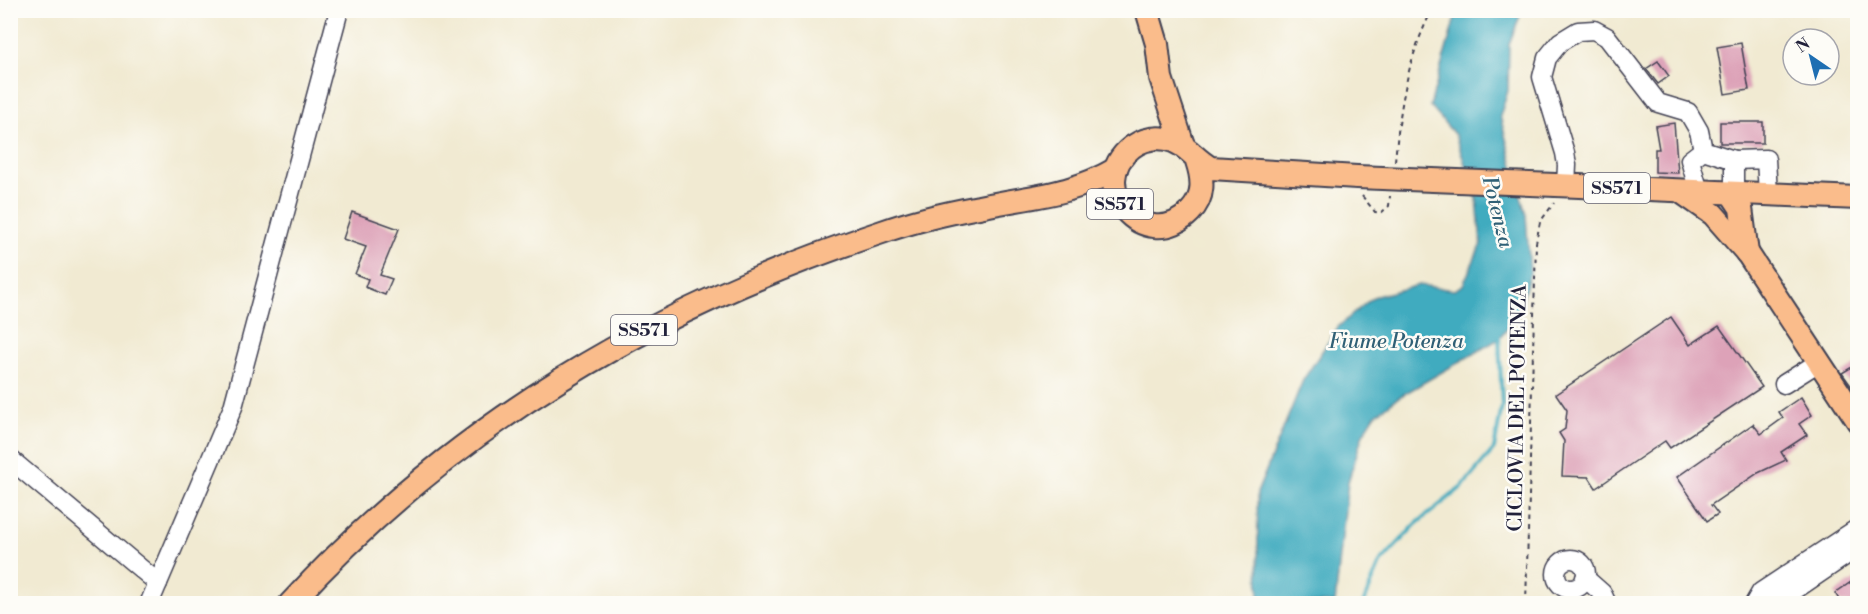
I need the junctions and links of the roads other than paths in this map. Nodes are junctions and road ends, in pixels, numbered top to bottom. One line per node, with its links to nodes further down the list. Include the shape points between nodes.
1 (339, 10): 26 (street, via 233,407)
2 (1147, 10): 3 (main road)
3 (1161, 78): 4 (main road, via 1156,117); 6 (main road)
4 (1148, 140): 6 (main road, SS571, via 1166,139); 8 (main road, SS571, via 1127,151)
5 (1703, 150): 7 (street); 10 (street, via 1688,112 1658,103 1607,37 1594,30 1578,31 1560,42 1547,58 1542,77 1565,153 1567,165); 12 (street, via 1690,160)
6 (1190, 153): 9 (main road, SS571, via 1211,168); 15 (main road, via 1202,174)
7 (1734, 160): 13 (street); 14 (street, via 1766,159)
8 (1116, 169): 11 (main road, SS571); 17 (main road, SS571, via 1114,186)
9 (1248, 172): 10 (main road, SS571, bridge); 15 (main road, SS571, via 1214,185)
10 (1561, 185): 12 (main road, SS571)
11 (1069, 191): 17 (main road, SS571, via 1098,196); 28 (main road, SS571, via 968,209 818,253 689,307 618,344 544,390 442,462 358,533)
12 (1689, 191): 13 (main road, SS571); 18 (main road)
13 (1732, 193): 14 (main road, SS571); 18 (main road, via 1741,208)
14 (1774, 195): 16 (main road, SS571); 18 (main road)
15 (1200, 196): 17 (main road, SS571, via 1184,218 1163,226 1140,223)
16 (1857, 198)
17 (1121, 207)
18 (1735, 228): 19 (main road)
19 (1819, 362): 20 (street); 21 (main road)
20 (1784, 384)
21 (1857, 421)
22 (10, 459): 26 (street)
23 (1857, 528): 30 (street, via 1761,592)
24 (1857, 547): 31 (street)
25 (1585, 578): 29 (street)
26 (158, 583): 27 (street)
27 (149, 603)
28 (290, 603)
29 (1607, 603)
30 (1754, 603)
31 (1774, 603)

